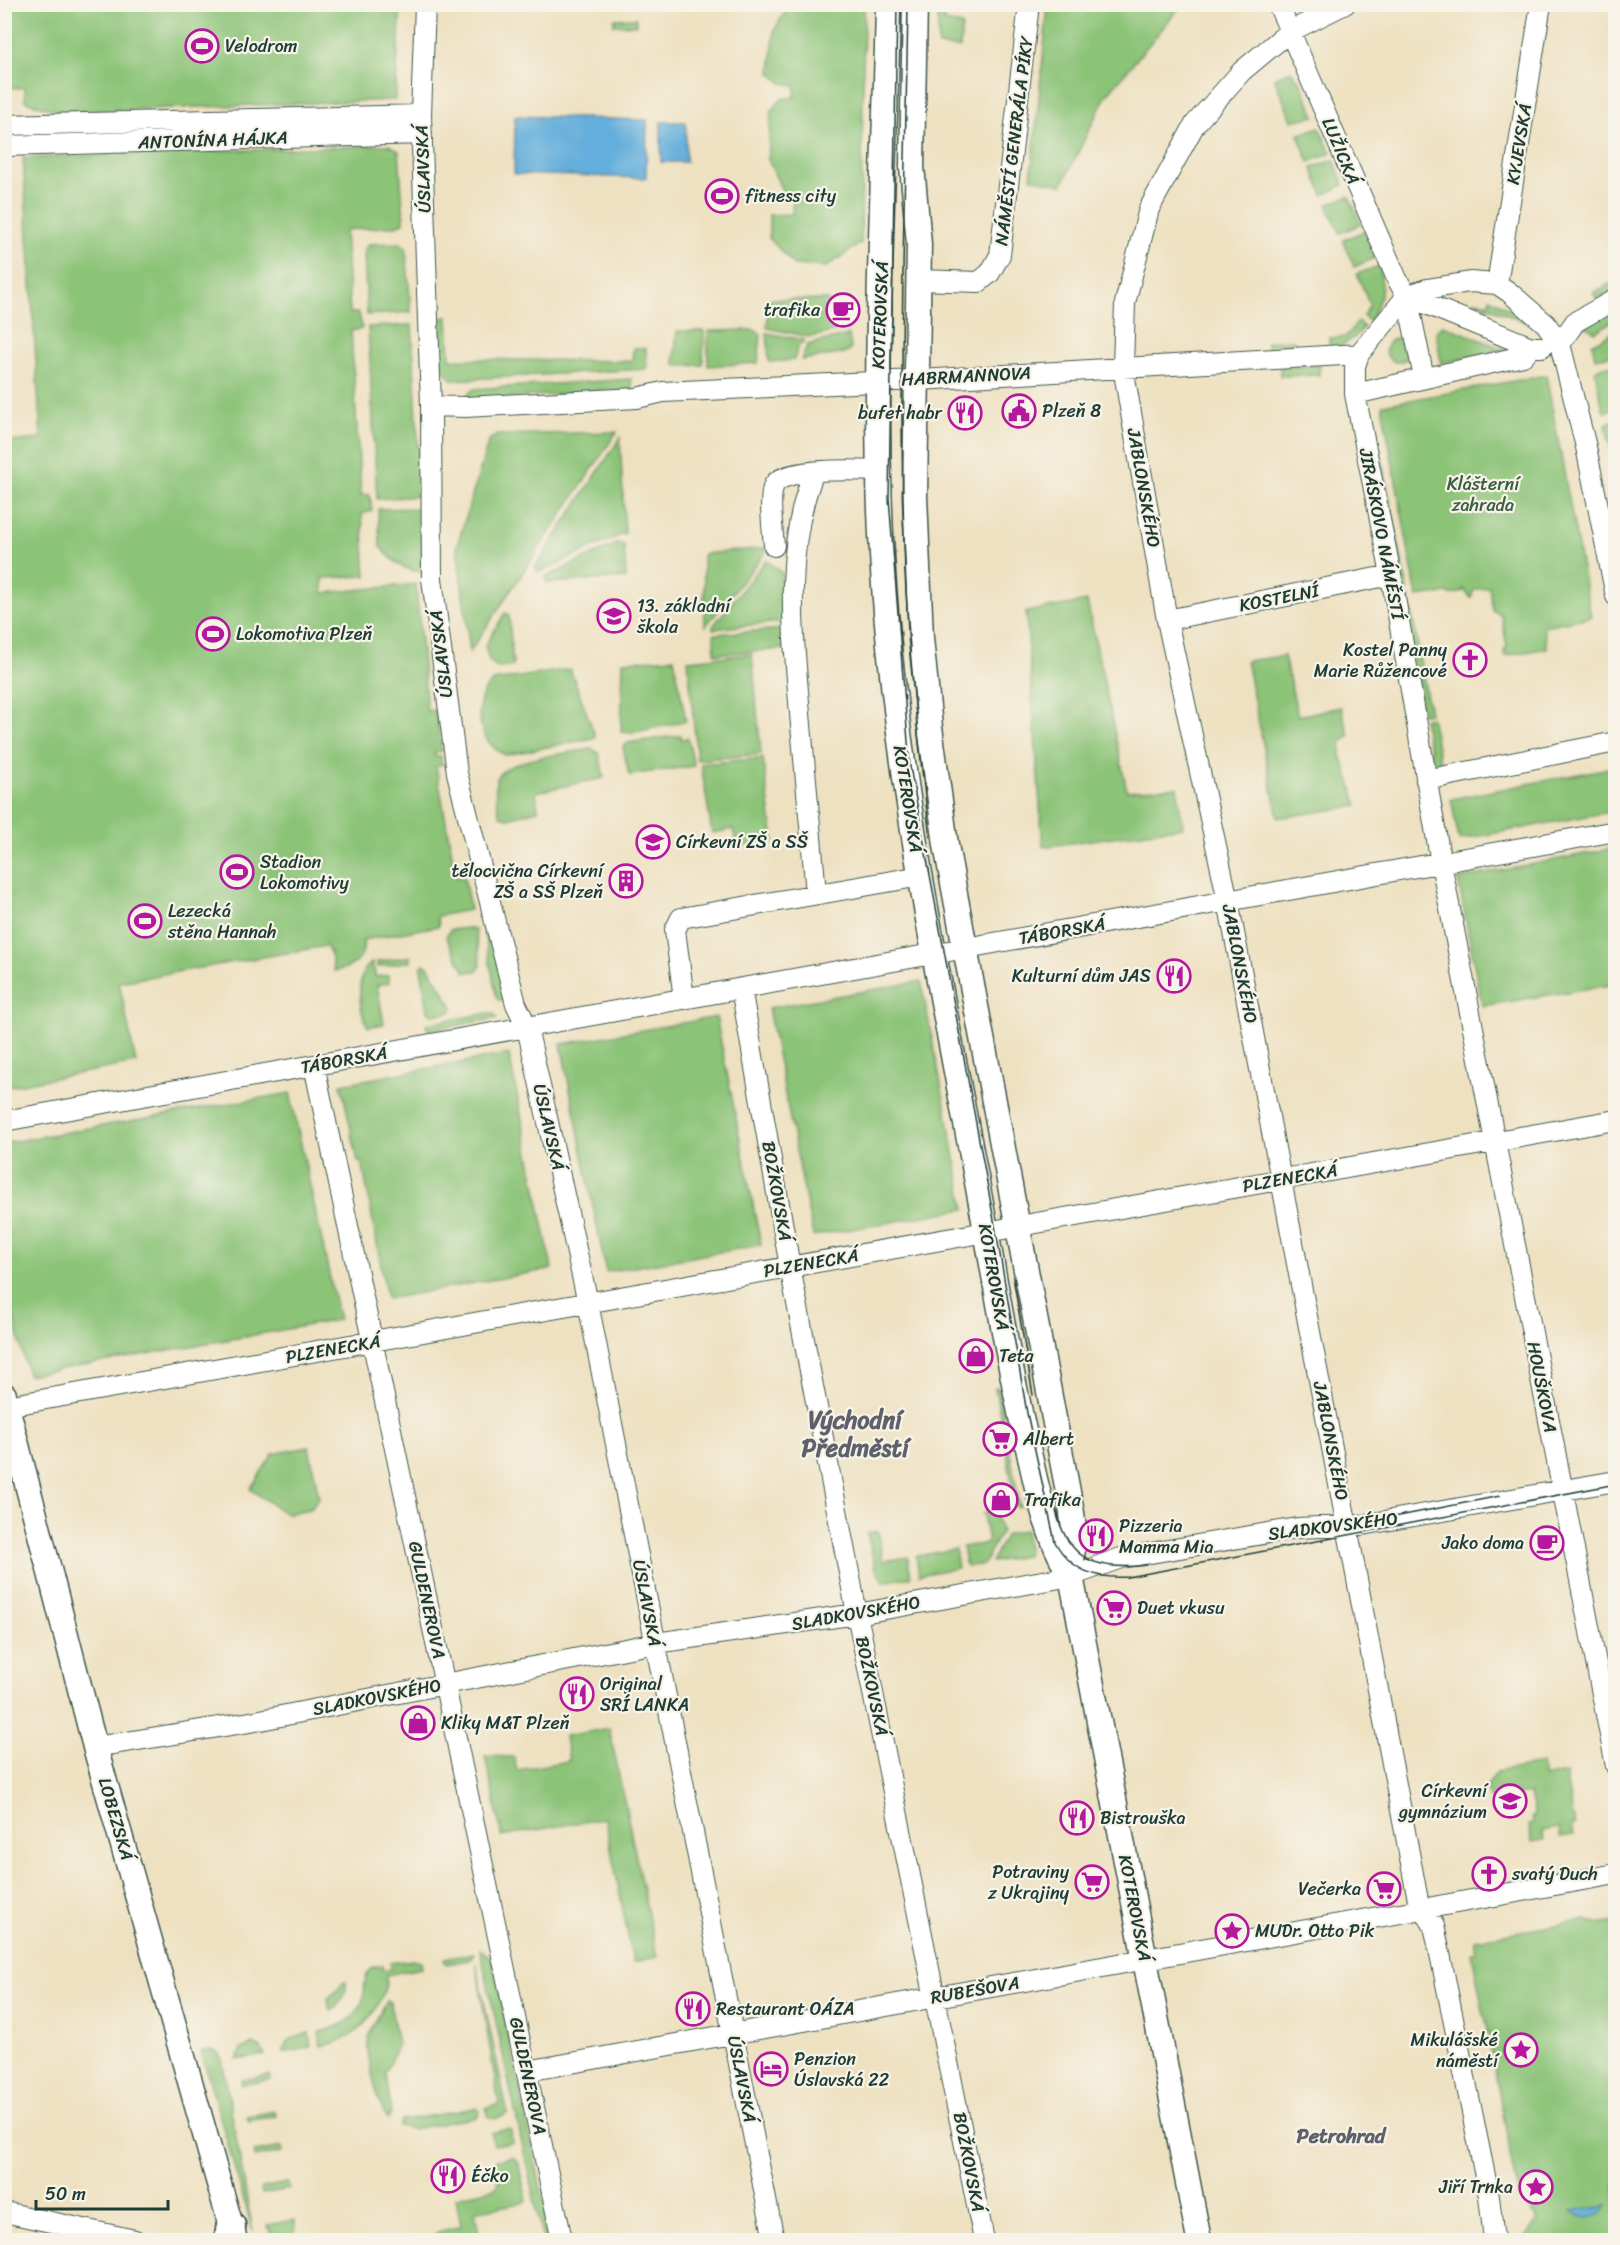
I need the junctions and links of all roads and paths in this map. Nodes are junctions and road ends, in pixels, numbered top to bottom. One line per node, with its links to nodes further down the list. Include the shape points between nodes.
1 (425, 4): 9 (street, ÚSLAVSKÁ)
2 (888, 4): 22 (street, KOTEROVSKÁ)
3 (915, 4): 12 (street, KOTEROVSKÁ, via 912,166)
4 (1029, 4): 12 (street, NÁMĚSTÍ GENERÁLA PÍKY, via 1000,255 990,273 979,282)
5 (1278, 4): 8 (street, LUŽICKÁ)
6 (1345, 4): 8 (street, JABLONSKÉHO)
7 (1541, 4): 13 (street, KYJEVSKÁ)
8 (1289, 32): 14 (street, LUŽICKÁ); 19 (street, JABLONSKÉHO, via 1242,70 1195,124 1149,209 1125,303)
9 (422, 124): 10 (street, ANTONÍNA HÁJKA); 11 (street, ANTONÍNA HÁJKA); 24 (street, ÚSLAVSKÁ)
10 (4, 125)
11 (4, 146)
12 (919, 280): 21 (street, KOTEROVSKÁ)
13 (1497, 284): 14 (street, via 1470,282); 16 (street, via 1532,310)
14 (1407, 296): 17 (street); 18 (street); 20 (street)
15 (1616, 299): 16 (street, via 1575,322)
16 (1560, 344): 17 (street); 27 (street)
17 (1531, 347): 20 (street, via 1523,356)
18 (1359, 354): 19 (street, HABRMANNOVA); 23 (street, JIRÁSKOVO NÁMĚSTÍ)
19 (1123, 367): 21 (street, HABRMANNOVA); 31 (street, JABLONSKÉHO)
20 (1424, 378): 23 (street)
21 (916, 380): 22 (street, HABRMANNOVA); 39 (street, KOTEROVSKÁ, via 915,496 921,638 946,845)
22 (877, 381): 24 (street, HABRMANNOVA, via 663,392 637,398); 25 (street, KOTEROVSKÁ)
23 (1355, 394): 29 (street, JIRÁSKOVO NÁMĚSTÍ)
24 (431, 406): 44 (street, ÚSLAVSKÁ, via 432,579 450,731 457,773 516,1004)
25 (878, 471): 26 (street); 36 (street, KOTEROVSKÁ, via 885,609 897,722)
26 (814, 472): 28 (street, via 787,475 774,484); 37 (street, via 804,497 797,546 793,626)
27 (1610, 536): 30 (street)
28 (774, 546)
29 (1391, 575): 31 (street, KOSTELNÍ); 33 (street, JIRÁSKOVO NÁMĚSTÍ)
30 (1616, 596)
31 (1167, 620): 38 (street, JABLONSKÉHO)
32 (1616, 742): 33 (street)
33 (1426, 780): 35 (street, JIRÁSKOVO NÁMĚSTÍ)
34 (1616, 831): 35 (street)
35 (1441, 863): 38 (street, TÁBORSKÁ); 43 (street, JIRÁSKOVO NÁMĚSTÍ)
36 (921, 876): 37 (street); 40 (street, KOTEROVSKÁ)
37 (816, 893): 42 (street, via 681,918 675,930)
38 (1228, 901): 39 (street, TÁBORSKÁ); 49 (street, JABLONSKÉHO)
39 (965, 948): 40 (street, TÁBORSKÁ); 50 (street, KOTEROVSKÁ)
40 (935, 954): 41 (street, TÁBORSKÁ); 51 (street, KOTEROVSKÁ)
41 (741, 988): 42 (street, TÁBORSKÁ); 52 (street, BOŽKOVSKÁ)
42 (684, 999): 44 (street, TÁBORSKÁ)
43 (1470, 1007): 48 (street, HOUŠKOVA)
44 (527, 1027): 45 (street, TÁBORSKÁ); 53 (street, ÚSLAVSKÁ)
45 (314, 1065): 47 (street, TÁBORSKÁ); 54 (street, GULDENEROVA)
46 (1616, 1120): 48 (street, PLZENECKÁ)
47 (4, 1121)
48 (1494, 1142): 49 (street, PLZENECKÁ); 57 (street, HOUŠKOVA)
49 (1281, 1180): 50 (street, PLZENECKÁ); 58 (street, JABLONSKÉHO)
50 (1017, 1227): 51 (street, PLZENECKÁ); 59 (street, KOTEROVSKÁ, via 1072,1513)
51 (986, 1232): 52 (street, PLZENECKÁ); 59 (street, KOTEROVSKÁ, via 1017,1404 1044,1518 1056,1552)
52 (790, 1267): 53 (street, PLZENECKÁ); 60 (street, BOŽKOVSKÁ)
53 (588, 1303): 54 (street, PLZENECKÁ); 61 (street, ÚSLAVSKÁ)
54 (372, 1341): 55 (street, PLZENECKÁ); 62 (street, GULDENEROVA)
55 (6, 1401): 63 (street, LOBEZSKÁ)
56 (1616, 1481): 57 (street, SLADKOVSKÉHO)
57 (1562, 1490): 58 (street, SLADKOVSKÉHO); 64 (street, HOUŠKOVA)
58 (1347, 1526): 59 (street, SLADKOVSKÉHO, via 1298,1528 1120,1558); 66 (street, JABLONSKÉHO)
59 (1071, 1576): 60 (street, SLADKOVSKÉHO); 67 (street, KOTEROVSKÁ)
60 (857, 1614): 61 (street, SLADKOVSKÉHO); 68 (street, BOŽKOVSKÁ)
61 (656, 1643): 62 (street, SLADKOVSKÉHO); 69 (street, ÚSLAVSKÁ)
62 (445, 1684): 63 (street, SLADKOVSKÉHO, via 208,1730); 70 (street, GULDENEROVA)
63 (95, 1747): 72 (street, LOBEZSKÁ)
64 (1616, 1766)
65 (1616, 1874): 66 (street)
66 (1422, 1909): 67 (street, RUBEŠOVA); 78 (street, via 1434,1926 1438,1944 1489,2196)
67 (1144, 1959): 68 (street, RUBEŠOVA); 77 (street, KOTEROVSKÁ)
68 (936, 1997): 69 (street, RUBEŠOVA); 76 (street, BOŽKOVSKÁ)
69 (733, 2034): 70 (street, RUBEŠOVA); 75 (street, ÚSLAVSKÁ)
70 (527, 2071): 74 (street, GULDENEROVA)
71 (4, 2212): 73 (street)
72 (232, 2236)
73 (135, 2241)
74 (562, 2241)
75 (774, 2241)
76 (984, 2241)
77 (1198, 2241)
78 (1494, 2241)

